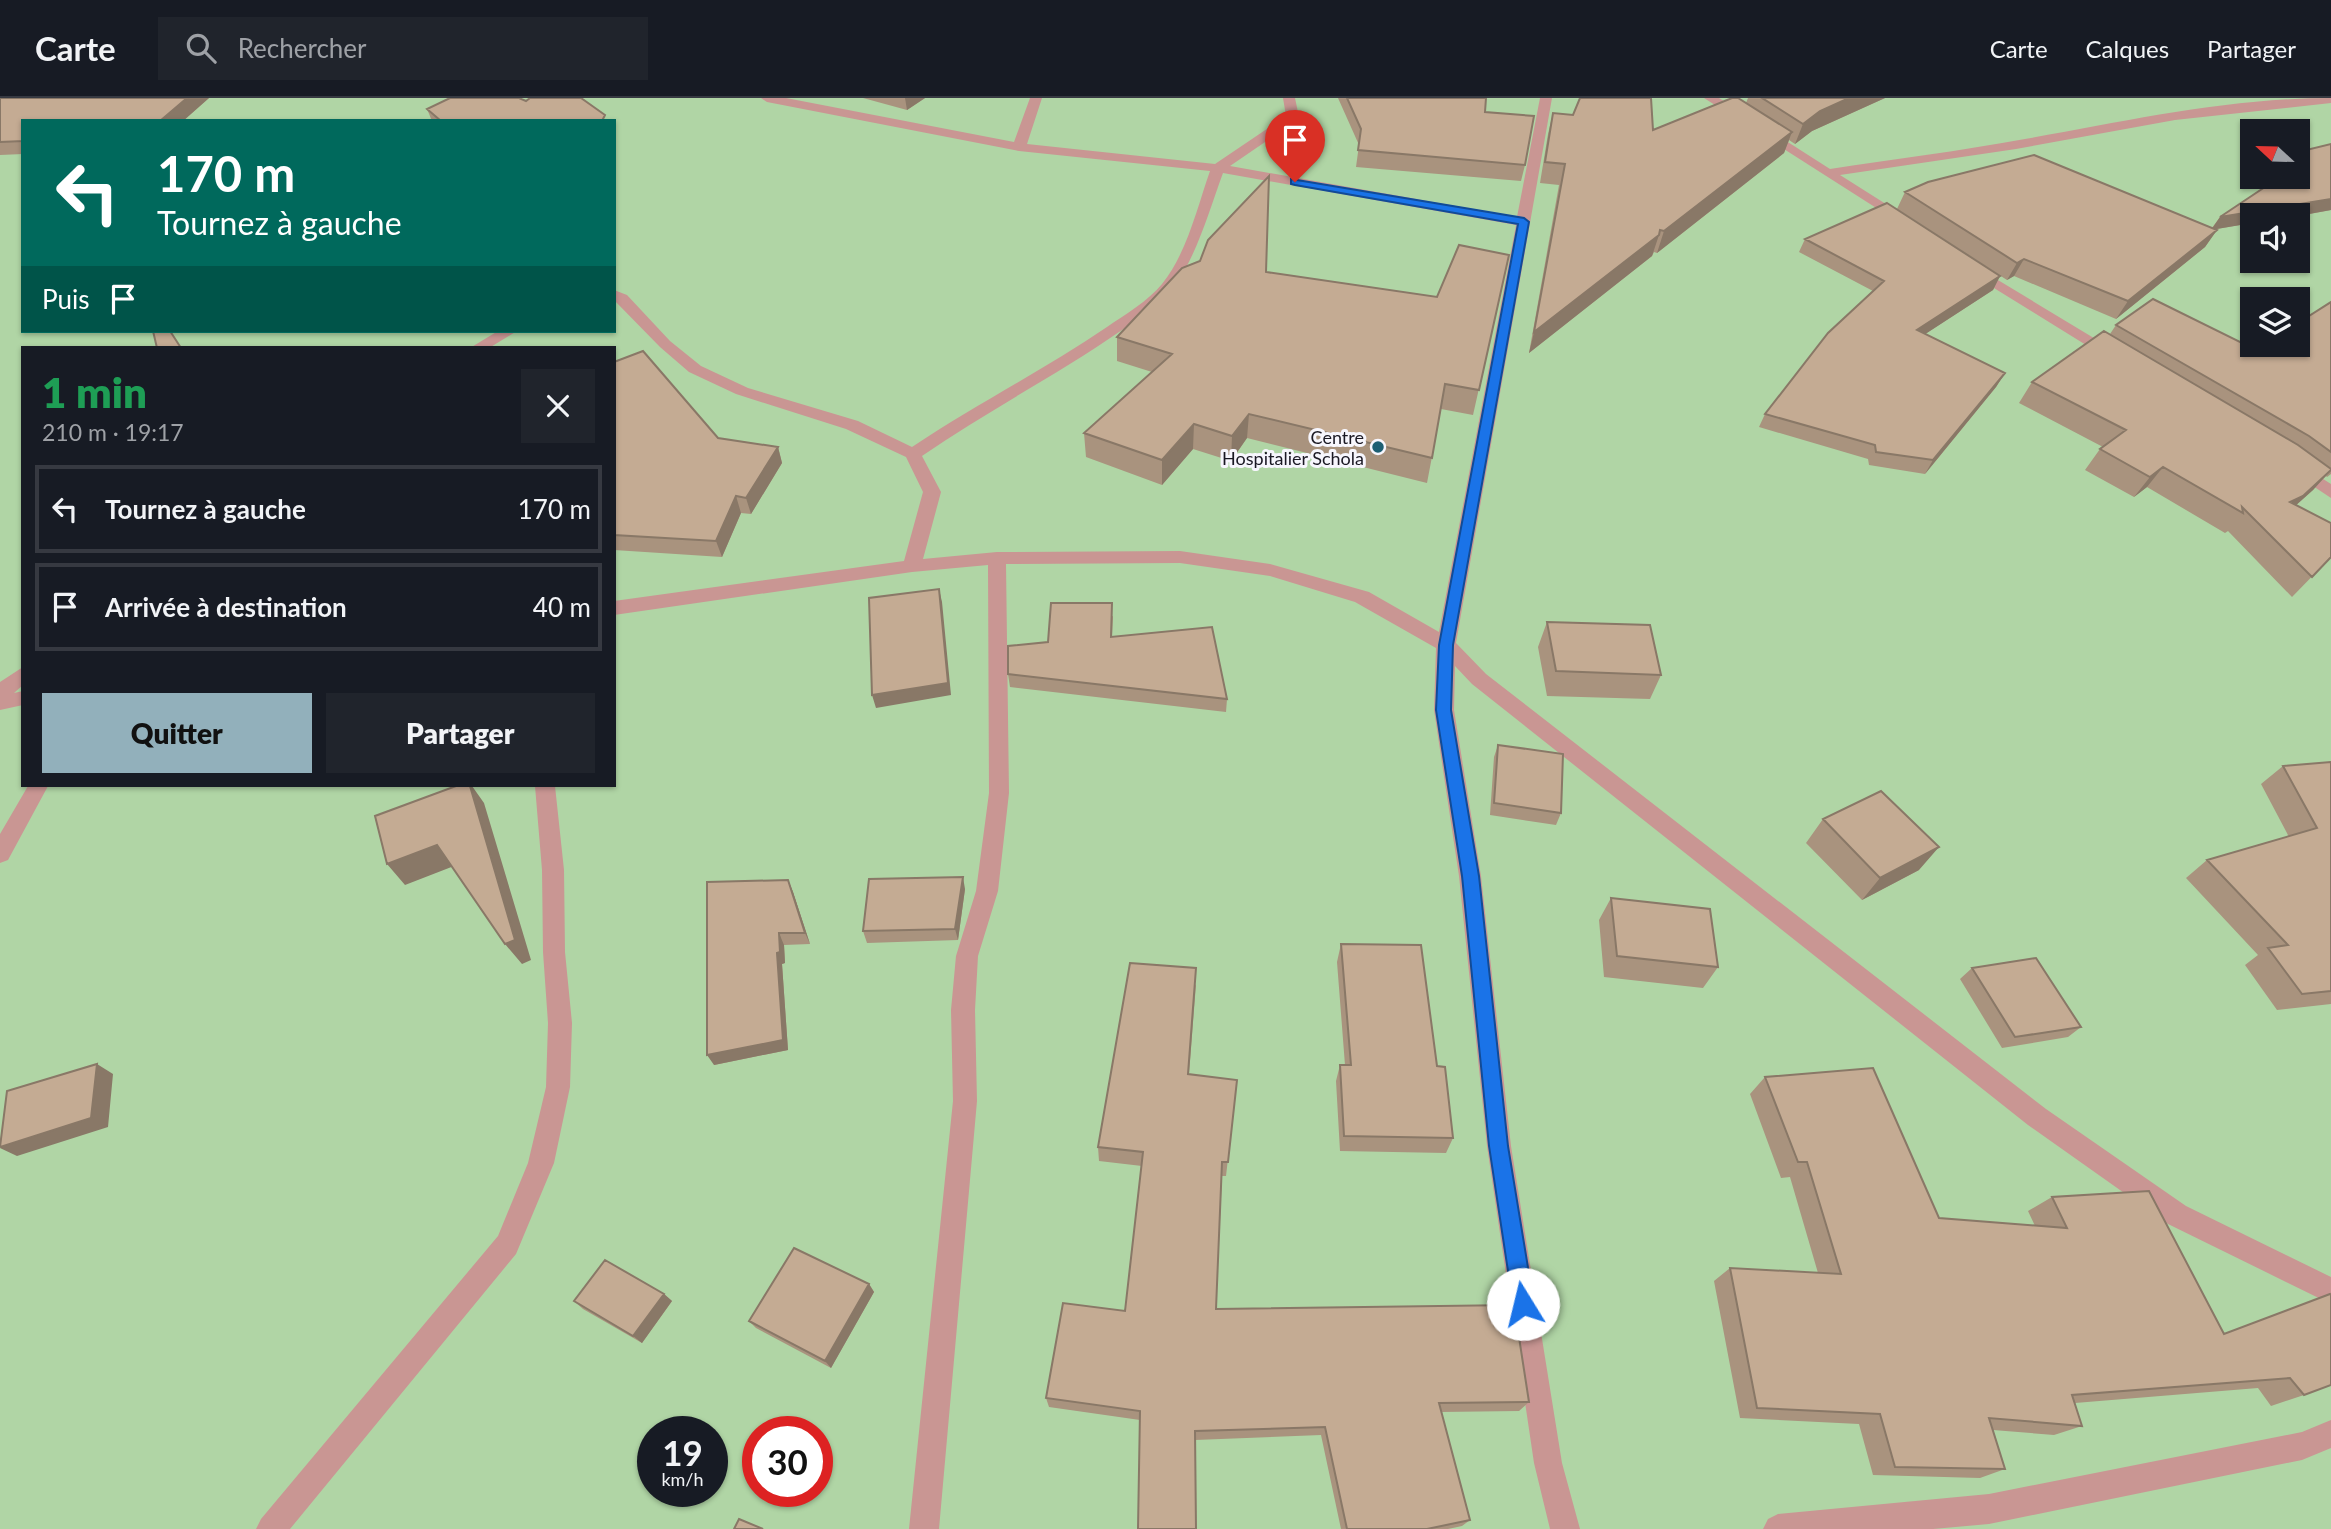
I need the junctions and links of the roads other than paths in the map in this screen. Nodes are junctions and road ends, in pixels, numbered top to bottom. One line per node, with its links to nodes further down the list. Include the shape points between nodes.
1 (767, 98): 7 (street)
2 (1036, 98): 7 (street)
3 (1289, 98): 8 (street, via 1293,117)
4 (1546, 98): 10 (street)
5 (1710, 98): 9 (street)
6 (2331, 99): 9 (street, via 2175,116)
7 (1019, 147): 8 (street)
8 (1219, 168): 10 (street); 17 (street, via 1191,244 1168,286 1085,349)
9 (1827, 173): 11 (street)
10 (1524, 222): 23 (street)
11 (1914, 229)
12 (1960, 260): 16 (street)
13 (616, 296): 17 (street, via 695,369 742,391 852,425)
14 (505, 333): 15 (street)
15 (482, 346)
16 (2131, 366)
17 (913, 454): 21 (street, via 932,492)
18 (2287, 460): 19 (street)
19 (2331, 492)
20 (998, 558): 21 (street); 23 (street, via 1180,557 1270,570 1362,597); 34 (street, via 999,793 988,891 967,956 965,1101)
21 (912, 566): 22 (street)
22 (616, 608)
23 (1446, 645): 31 (street, via 1479,679 2037,1117 2177,1215); 35 (street, via 1444,710 1470,876 1499,1146 1548,1463)
24 (21, 676): 25 (street)
25 (0, 693)
26 (21, 698): 27 (street)
27 (0, 703)
28 (37, 787): 30 (street)
29 (545, 787): 33 (street, via 560,1023 558,1087 541,1163 507,1245)
30 (0, 854)
31 (2331, 1291)
32 (2331, 1434): 36 (street, via 2302,1446 1989,1509)
33 (271, 1529)
34 (924, 1529)
35 (1565, 1529)
36 (1778, 1529)

